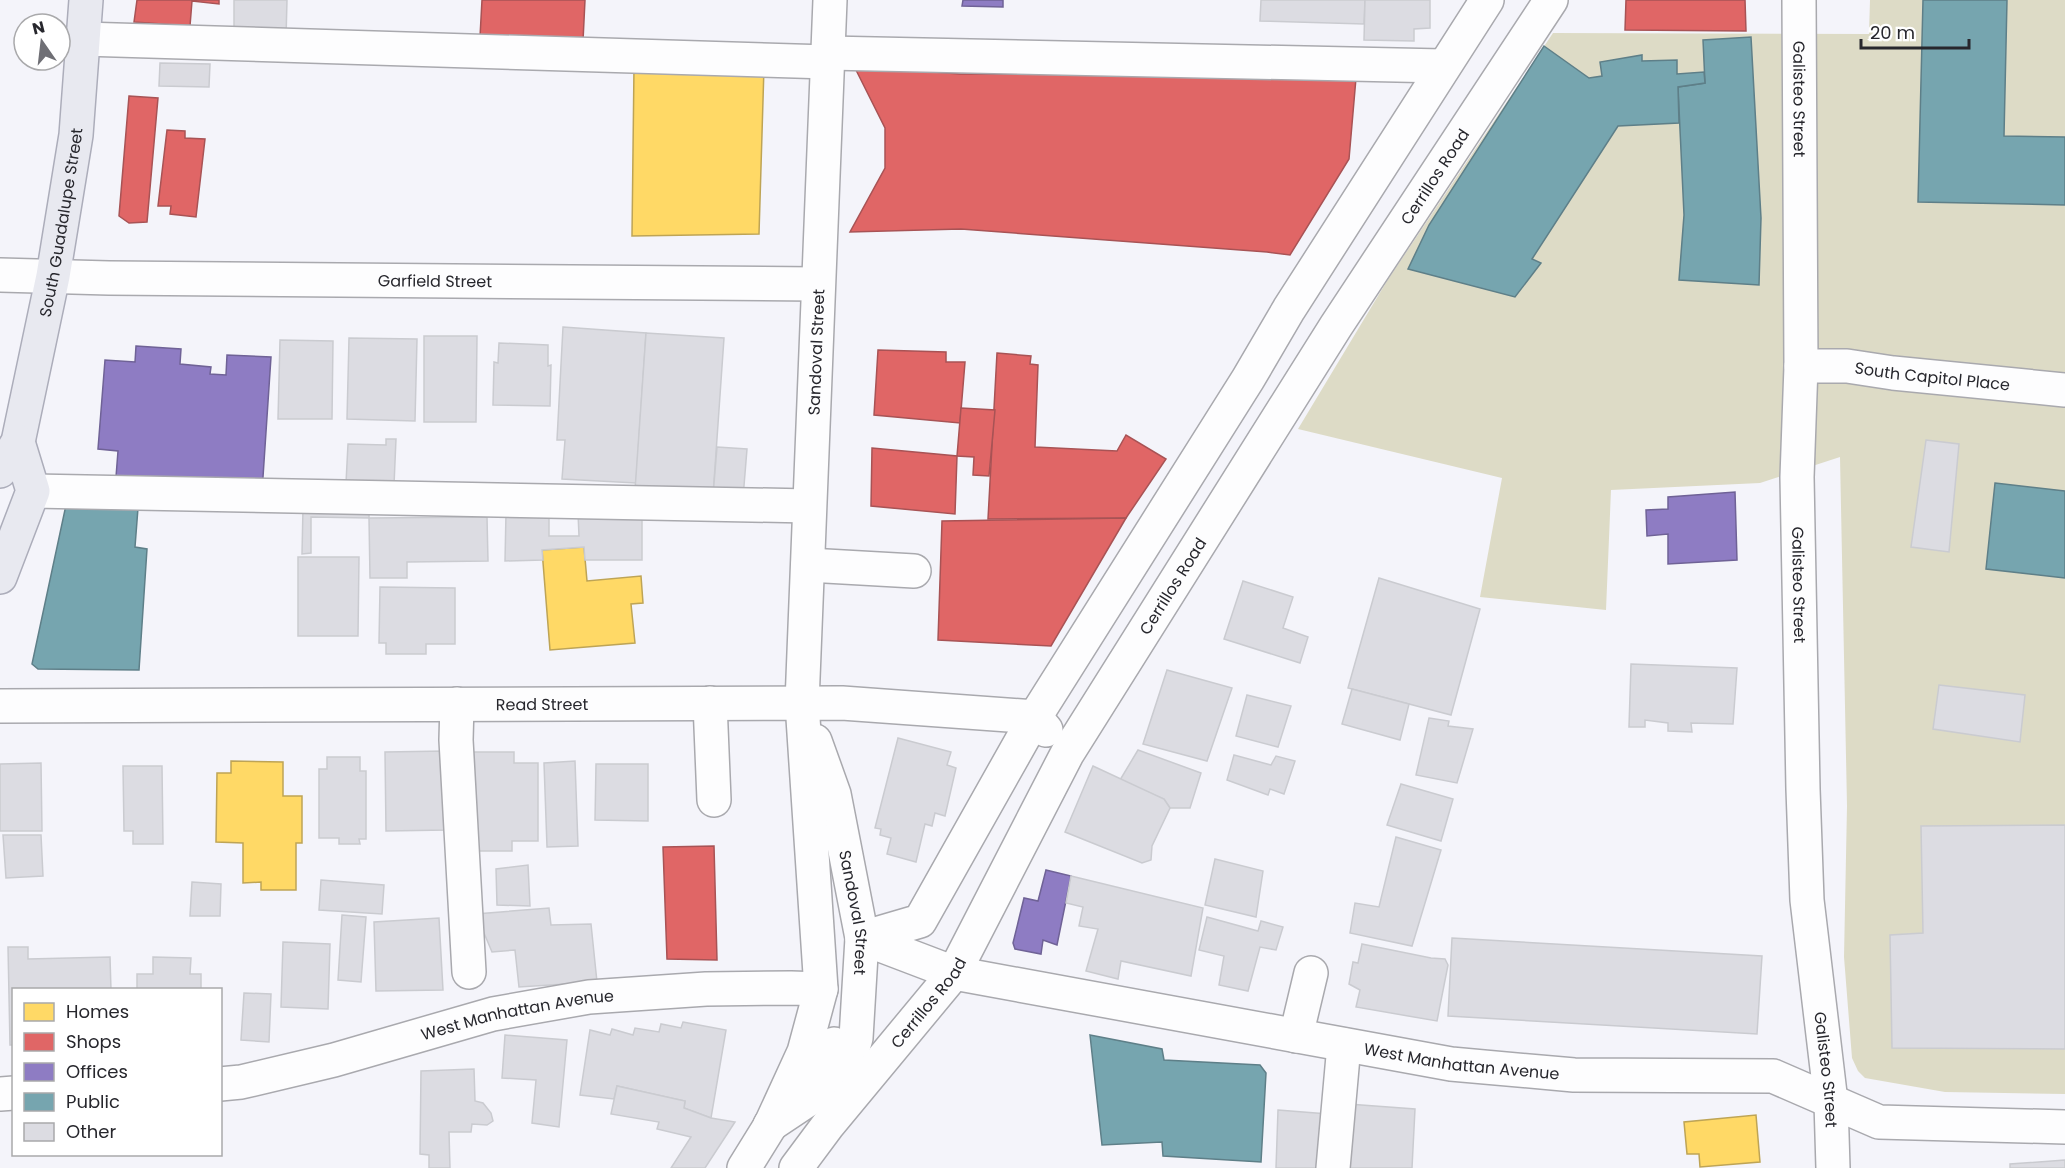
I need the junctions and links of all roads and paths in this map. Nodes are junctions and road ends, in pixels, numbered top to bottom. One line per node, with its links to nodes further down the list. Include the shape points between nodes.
1 (86, 0): 6 (main road, South Guadalupe Street)
2 (830, 0): 7 (street, Sandoval Street)
3 (1487, 0): 8 (street)
4 (1551, 0): 26 (street, Cerrillos Road, via 1330,335)
5 (1799, 0): 12 (street, Galisteo Street)
6 (83, 39): 7 (street); 10 (main road, South Guadalupe Street, via 76,135)
7 (828, 57): 8 (street); 11 (street, Sandoval Street)
8 (1443, 66): 25 (street)
9 (0, 275): 10 (street, Garfield Street)
10 (53, 276): 11 (street, Garfield Street); 14 (main road, South Guadalupe Street)
11 (818, 284): 17 (street, Sandoval Street)
12 (1801, 366): 13 (street, South Capitol Place, via 1847,366); 36 (street, Galisteo Street, via 1797,477 1807,900)
13 (2065, 390)
14 (18, 442): 15 (main road, South Guadalupe Street); 16 (main road, South Guadalupe Street)
15 (0, 471)
16 (33, 491): 17 (street); 20 (main road)
17 (809, 506): 18 (street, Sandoval Street)
18 (808, 565): 19 (street); 22 (street, Sandoval Street)
19 (914, 571)
20 (0, 577)
21 (710, 703): 22 (street, Read Street); 23 (street, Read Street); 27 (street)
22 (802, 703): 25 (street, Read Street); 28 (street, Sandoval Street, via 834,794); 32 (street, Sandoval Street)
23 (457, 704): 24 (street, Read Street); 29 (street)
24 (0, 706)
25 (1035, 717): 26 (street); 28 (street, via 920,921)
26 (1066, 754): 30 (street, Cerrillos Road)
27 (714, 800)
28 (861, 938): 30 (street, West Manhattan Avenue); 37 (street, Sandoval Street, via 856,1038); 38 (street, via 827,1070 809,1099)
29 (469, 972)
30 (954, 973): 33 (street, West Manhattan Avenue); 37 (street, Cerrillos Road)
31 (1311, 973): 33 (street)
32 (821, 989): 35 (street, West Manhattan Avenue, via 706,989 589,997 493,1014 334,1060); 38 (street, via 804,1052)
33 (1296, 1036): 34 (street, West Manhattan Avenue)
34 (1344, 1045): 36 (street, West Manhattan Avenue, via 1451,1064 1574,1075 1773,1076); 42 (street)
35 (222, 1084)
36 (1831, 1102): 39 (street, West Manhattan Avenue, via 1879,1122); 43 (street, Galisteo Street)
37 (828, 1125): 41 (street, Cerrillos Road)
38 (770, 1126): 40 (street)
39 (2065, 1127)
40 (744, 1168)
41 (796, 1168)
42 (1333, 1168)
43 (1833, 1168)

